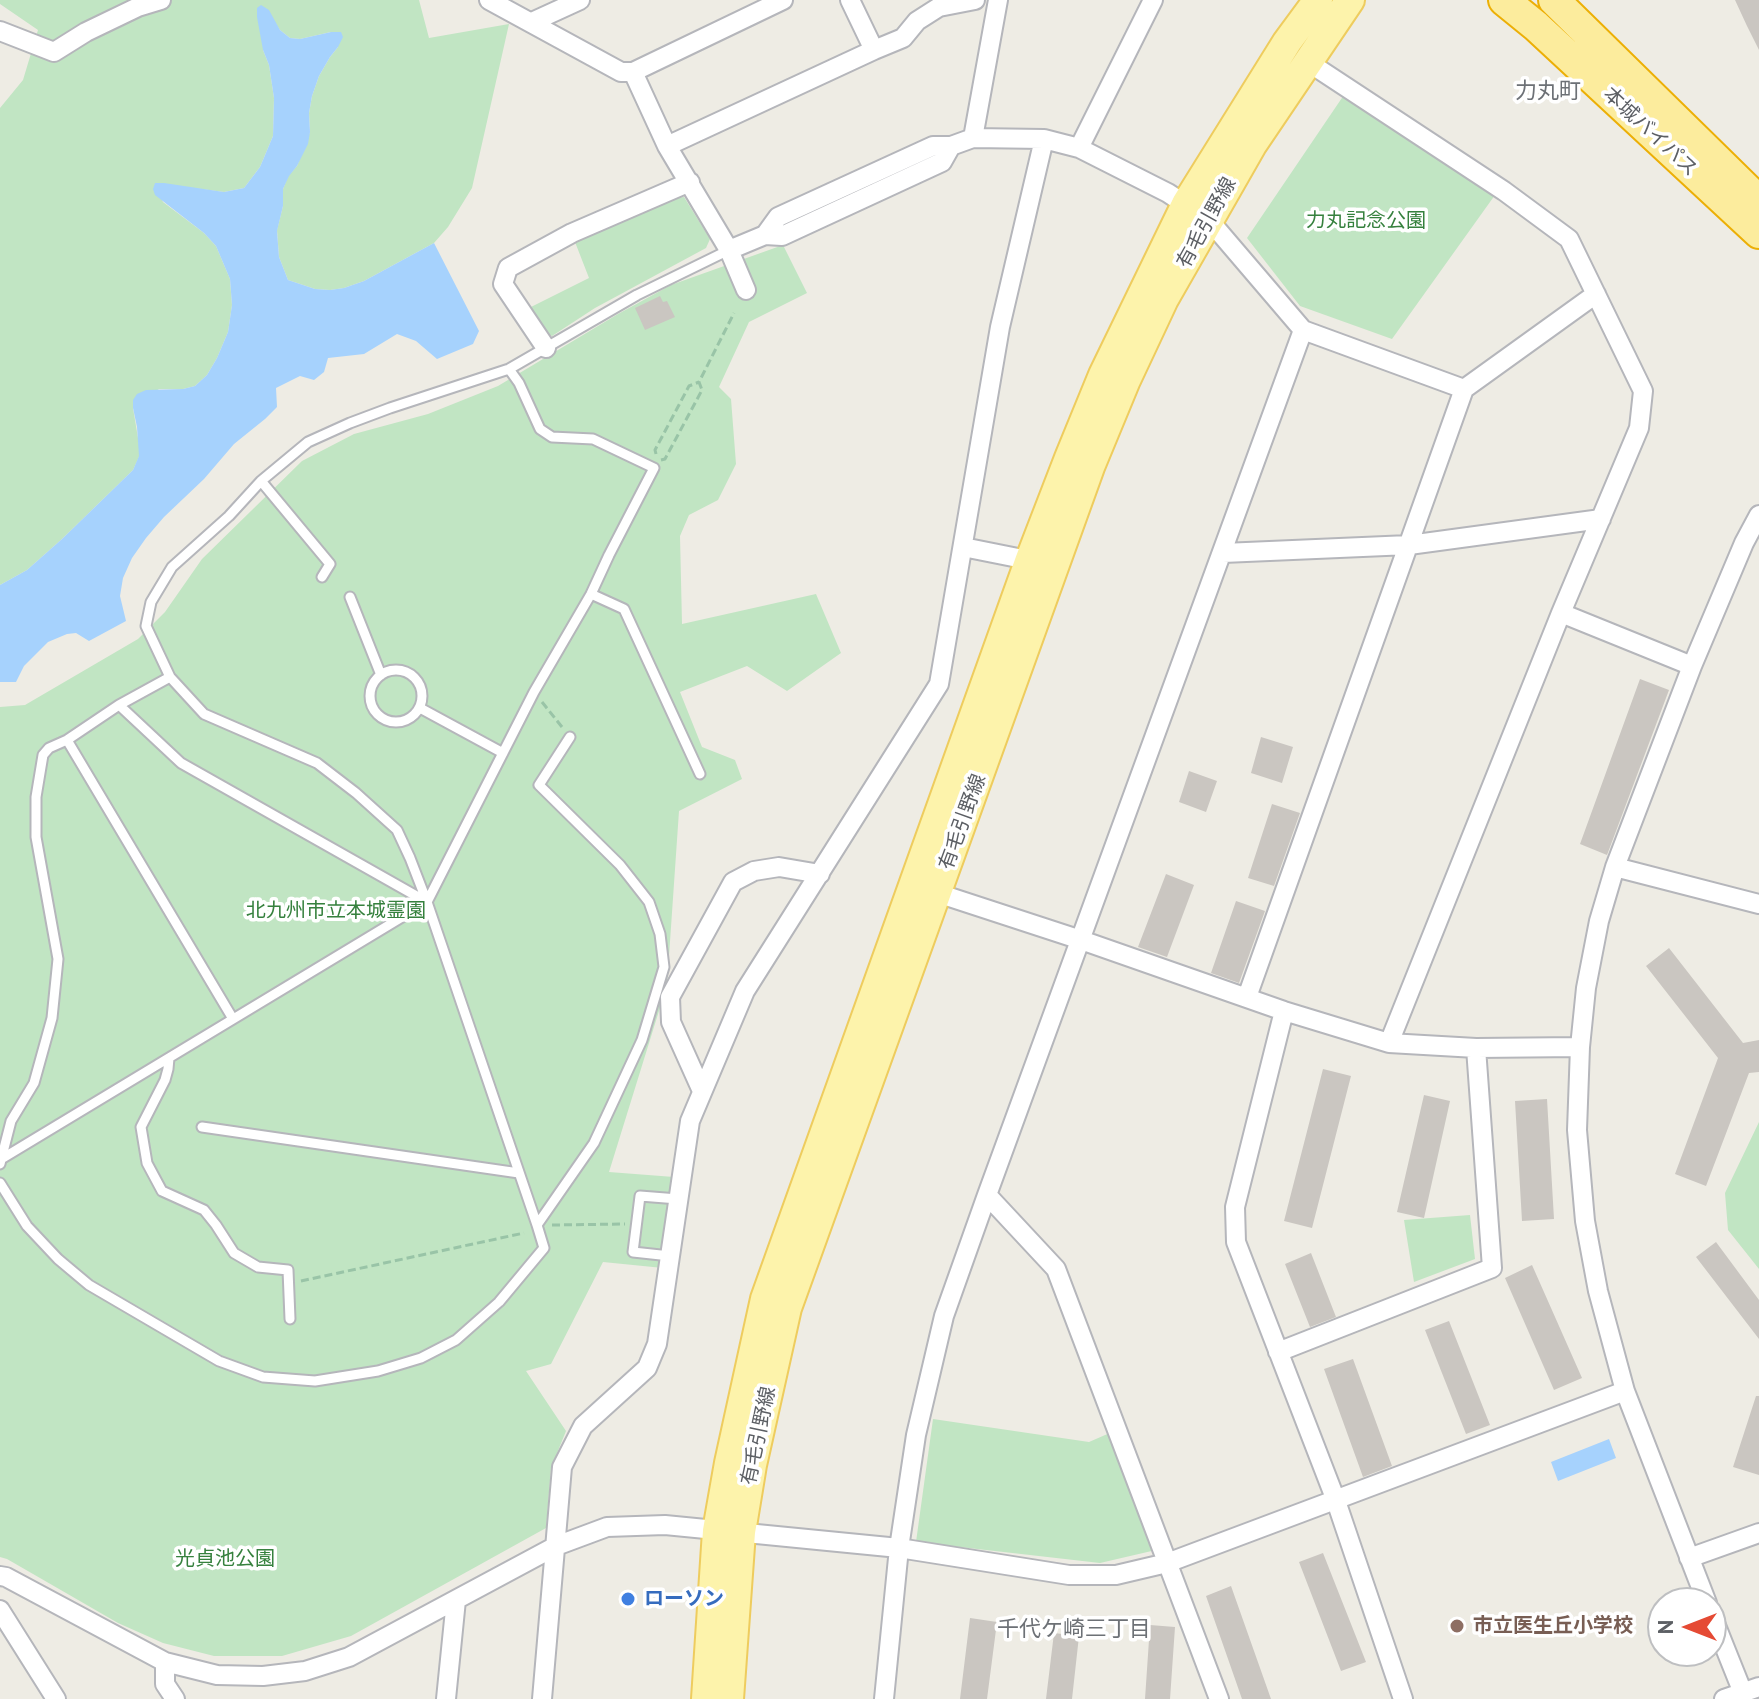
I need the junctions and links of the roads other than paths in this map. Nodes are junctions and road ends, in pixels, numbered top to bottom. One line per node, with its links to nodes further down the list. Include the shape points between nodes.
1 (161, 0): 14 (street, via 86,32 54,52)
2 (489, 0): 13 (street)
3 (580, 0): 13 (street)
4 (783, 0): 17 (street)
5 (850, 0): 15 (street)
6 (975, 0): 15 (street, via 939,7 903,38)
7 (998, 0): 18 (street)
8 (1153, 0): 21 (street)
9 (1318, 0): 24 (main road, 有毛引野線, via 1287,42)
10 (1350, 0): 16 (main road, 有毛引野線)
11 (1504, 0): 25 (highway, 本城バイパス)
12 (1562, 2): 23 (highway, 本城バイパス)
13 (532, 22): 17 (street, via 621,72)
14 (0, 31)
15 (874, 50): 20 (street)
16 (1308, 62): 24 (main road, 有毛引野線, via 1252,145); 28 (street, via 1569,239)
17 (633, 72): 20 (street)
18 (973, 138): 19 (street); 26 (street, via 951,146 942,162 782,236 765,235)
19 (1044, 139): 21 (street); 37 (street, via 1000,327)
20 (667, 146): 22 (street)
21 (1079, 148): 24 (street)
22 (690, 182): 26 (street); 30 (street, via 572,233 508,268 503,284)
23 (1759, 201)
24 (1197, 212): 29 (street); 39 (main road, 有毛引野線, via 1090,467)
25 (1759, 233)
26 (729, 250): 27 (street); 30 (lane)
27 (746, 290)
28 (1596, 294): 32 (street); 35 (street, via 1643,391 1639,428)
29 (1303, 330): 32 (street); 38 (street)
30 (546, 348): 31 (lane)
31 (509, 369): 33 (lane, via 350,423 308,442); 41 (lane, via 540,429 552,437 593,439 654,468)
32 (1464, 389): 36 (street)
33 (261, 481): 40 (lane, via 330,564); 46 (lane, via 172,567 151,602 146,626)
34 (1759, 515): 44 (street)
35 (1601, 519): 36 (street); 43 (street)
36 (1409, 545): 38 (street); 59 (street)
37 (963, 547): 39 (street); 54 (street, via 939,684)
38 (1223, 553): 58 (street)
39 (1042, 563): 55 (main road, 有毛引野線)
40 (322, 577)
41 (591, 594): 51 (lane); 52 (lane, via 624,609)
42 (350, 597): 45 (lane)
43 (1561, 613): 44 (street); 62 (street)
44 (1692, 666): 53 (street)
45 (381, 675): 48 (lane, via 407,672 418,681); 48 (lane, via 372,685 374,711 398,723)
46 (170, 677): 47 (lane); 56 (lane, via 204,714 317,763 356,793 397,830)
47 (119, 705): 50 (lane); 56 (lane, via 181,763)
48 (420, 708): 51 (lane)
49 (570, 737): 73 (lane, via 539,785 620,865 649,902 664,967 642,1040 594,1143)
50 (67, 740): 61 (lane); 68 (lane, via 43,755 36,797 36,837 58,959 52,1018 34,1083 11,1121)
51 (503, 753): 56 (lane)
52 (700, 774)
53 (1615, 867): 57 (street); 63 (street, via 1588,975)
54 (820, 874): 66 (street, via 745,991); 66 (street, via 779,867 733,882 670,997 671,1022)
55 (925, 889): 58 (street); 79 (main road, 有毛引野線, via 787,1308 752,1465)
56 (427, 902): 61 (lane); 69 (lane)
57 (1759, 904)
58 (1081, 940): 59 (street); 71 (street)
59 (1247, 997): 60 (street)
60 (1284, 1011): 62 (street); 76 (street, via 1235,1207 1236,1242)
61 (233, 1019): 65 (lane)
62 (1389, 1043): 64 (street)
63 (1580, 1047): 64 (street); 77 (street, via 1577,1130 1585,1221)
64 (1476, 1048): 76 (street, via 1492,1268)
65 (169, 1058): 68 (lane); 75 (lane, via 165,1080 141,1127 147,1163 162,1191 204,1210 234,1253 258,1267 288,1270 293,1282)
66 (702, 1091): 72 (street, via 690,1121)
67 (202, 1127): 69 (lane)
68 (1, 1161)
69 (519, 1173): 73 (lane)
70 (0, 1183): 73 (lane, via 27,1226 89,1285 219,1361 263,1377 315,1381 378,1371 456,1340 499,1302 544,1248)
71 (987, 1195): 82 (street, via 944,1316 916,1435); 84 (street, via 1056,1269)
72 (678, 1199): 74 (street); 74 (lane, via 640,1196 633,1252)
73 (537, 1225)
74 (670, 1256): 81 (street, via 657,1344 647,1368 583,1426 562,1467)
75 (290, 1319)
76 (1278, 1352): 78 (street)
77 (1625, 1391): 78 (street); 83 (street)
78 (1335, 1498): 84 (street); 100 (street)
79 (729, 1532): 81 (street, via 665,1525 607,1527); 82 (street); 96 (main road, 有毛引野線); 97 (main road, 有毛引野線)
80 (1759, 1533): 83 (street)
81 (556, 1546): 87 (street); 95 (street)
82 (899, 1548): 84 (street, via 1069,1575 1116,1575); 98 (street)
83 (1689, 1558): 86 (street)
84 (1167, 1563): 99 (street)
85 (0, 1576): 90 (street)
86 (1701, 1587)
87 (456, 1600): 90 (street, via 349,1657 305,1671 217,1675); 94 (street)
88 (0, 1610): 92 (street)
89 (1727, 1656): 91 (street)
90 (165, 1662): 93 (street, via 165,1684)
91 (1741, 1694)
92 (56, 1699)
93 (175, 1699)
94 (446, 1699)
95 (542, 1699)
96 (706, 1699)
97 (729, 1699)
98 (884, 1699)
99 (1219, 1699)
100 (1403, 1699)

